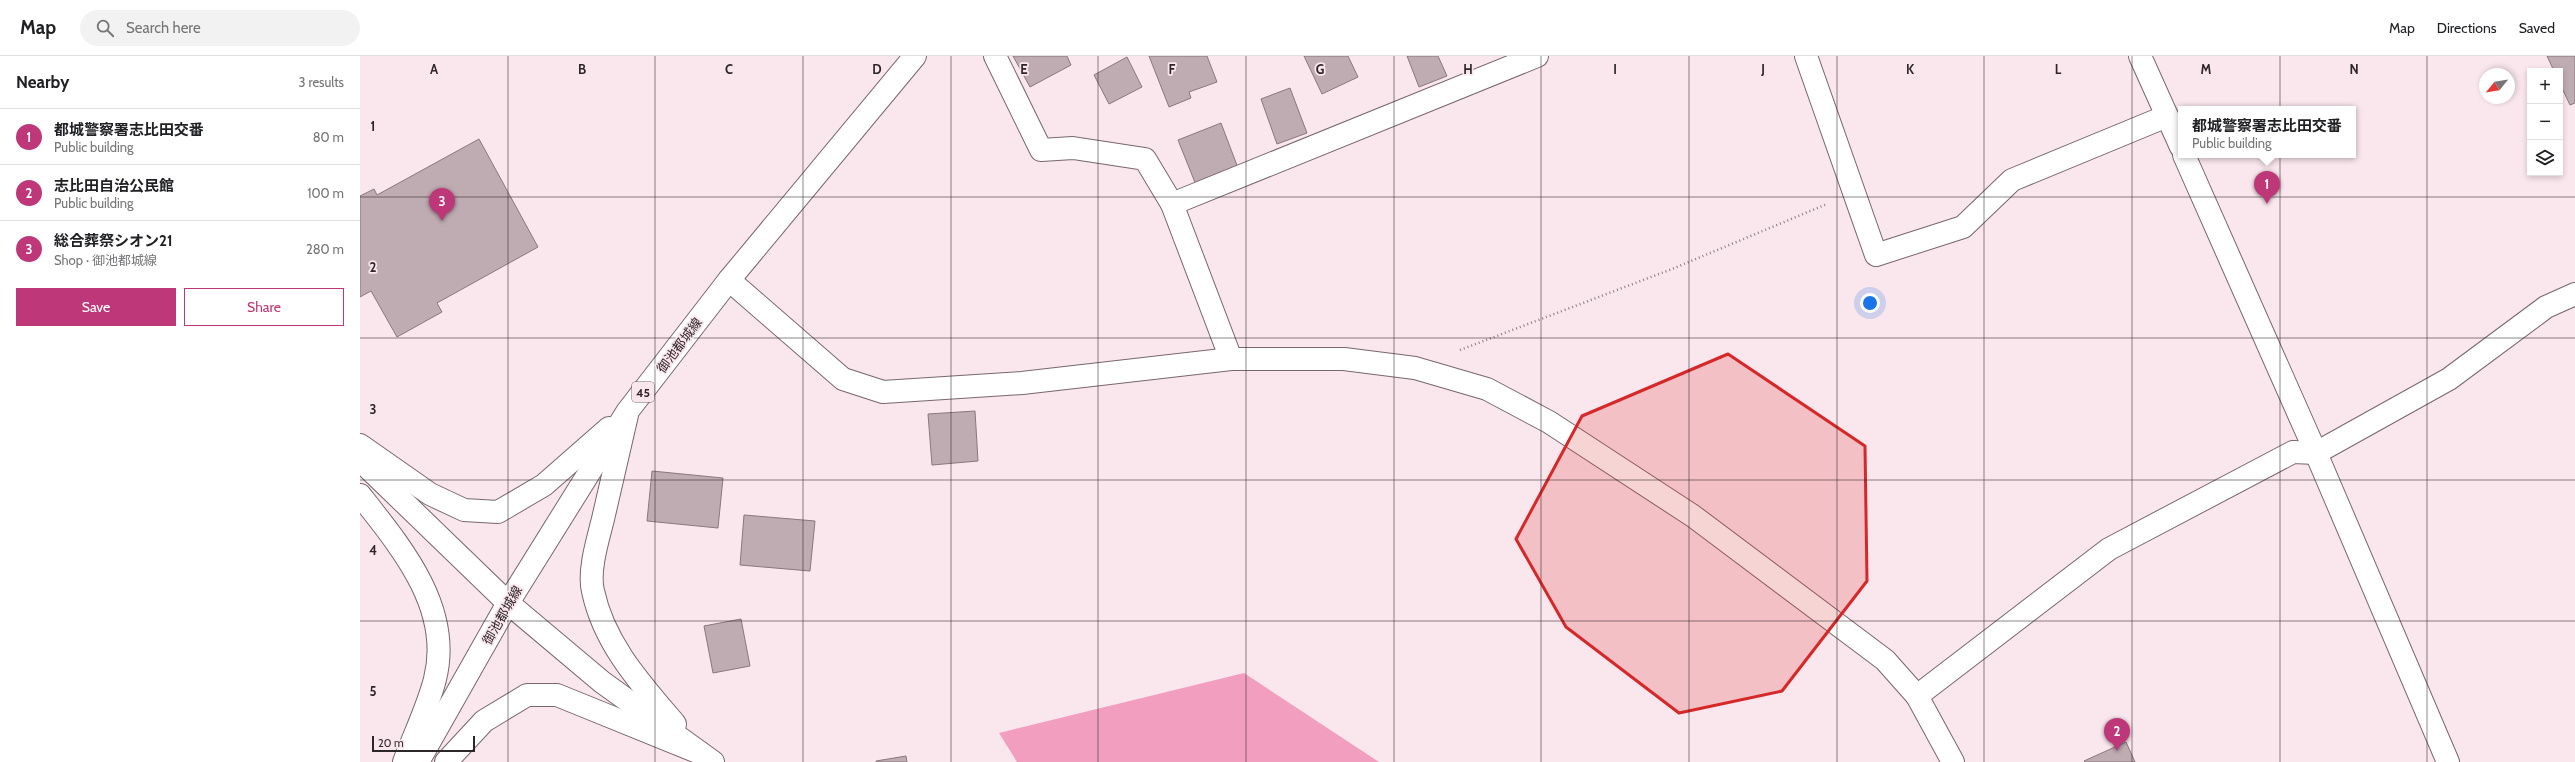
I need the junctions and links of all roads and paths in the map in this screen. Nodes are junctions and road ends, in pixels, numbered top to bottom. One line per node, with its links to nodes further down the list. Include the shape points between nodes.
1 (915, 56): 11 (street, 御池都城線 / 45)
2 (995, 56): 10 (street, via 1041,150 1073,148 1146,159)
3 (1537, 56): 10 (street)
4 (1806, 56): 9 (street)
5 (2140, 56): 6 (street)
6 (2167, 116): 7 (street); 9 (street, via 2012,180 1963,227 1876,255)
7 (2178, 140)
8 (2185, 158): 17 (street)
9 (1855, 192): 13 (path, via 1672,269)
10 (1172, 204): 14 (street)
11 (729, 280): 14 (street, via 843,379 882,392 1022,383); 15 (street, 御池都城線 / 45)
12 (2575, 294): 17 (street, via 2546,307 2449,379)
13 (1459, 351)
14 (1232, 359): 21 (street, via 1352,360 1415,368 1487,389 1549,422 1694,516 1885,660)
15 (627, 412): 16 (street, via 544,485 498,512 464,510 430,494); 20 (street, 御池都城線 / 45); 22 (street, via 594,557 592,590 603,624 620,654 643,686)
16 (360, 446)
17 (2316, 453): 21 (street, via 2293,452 2109,549); 27 (street)
18 (360, 460): 20 (street)
19 (360, 495): 23 (street, via 400,546 424,587 434,617 439,644 435,679)
20 (508, 604): 22 (street, via 602,682); 24 (street, 御池都城線 / 45)
21 (1917, 696): 26 (street)
22 (706, 758): 25 (street, via 557,695 527,695 484,721)
23 (404, 762)
24 (418, 762)
25 (446, 762)
26 (1953, 762)
27 (2448, 762)

